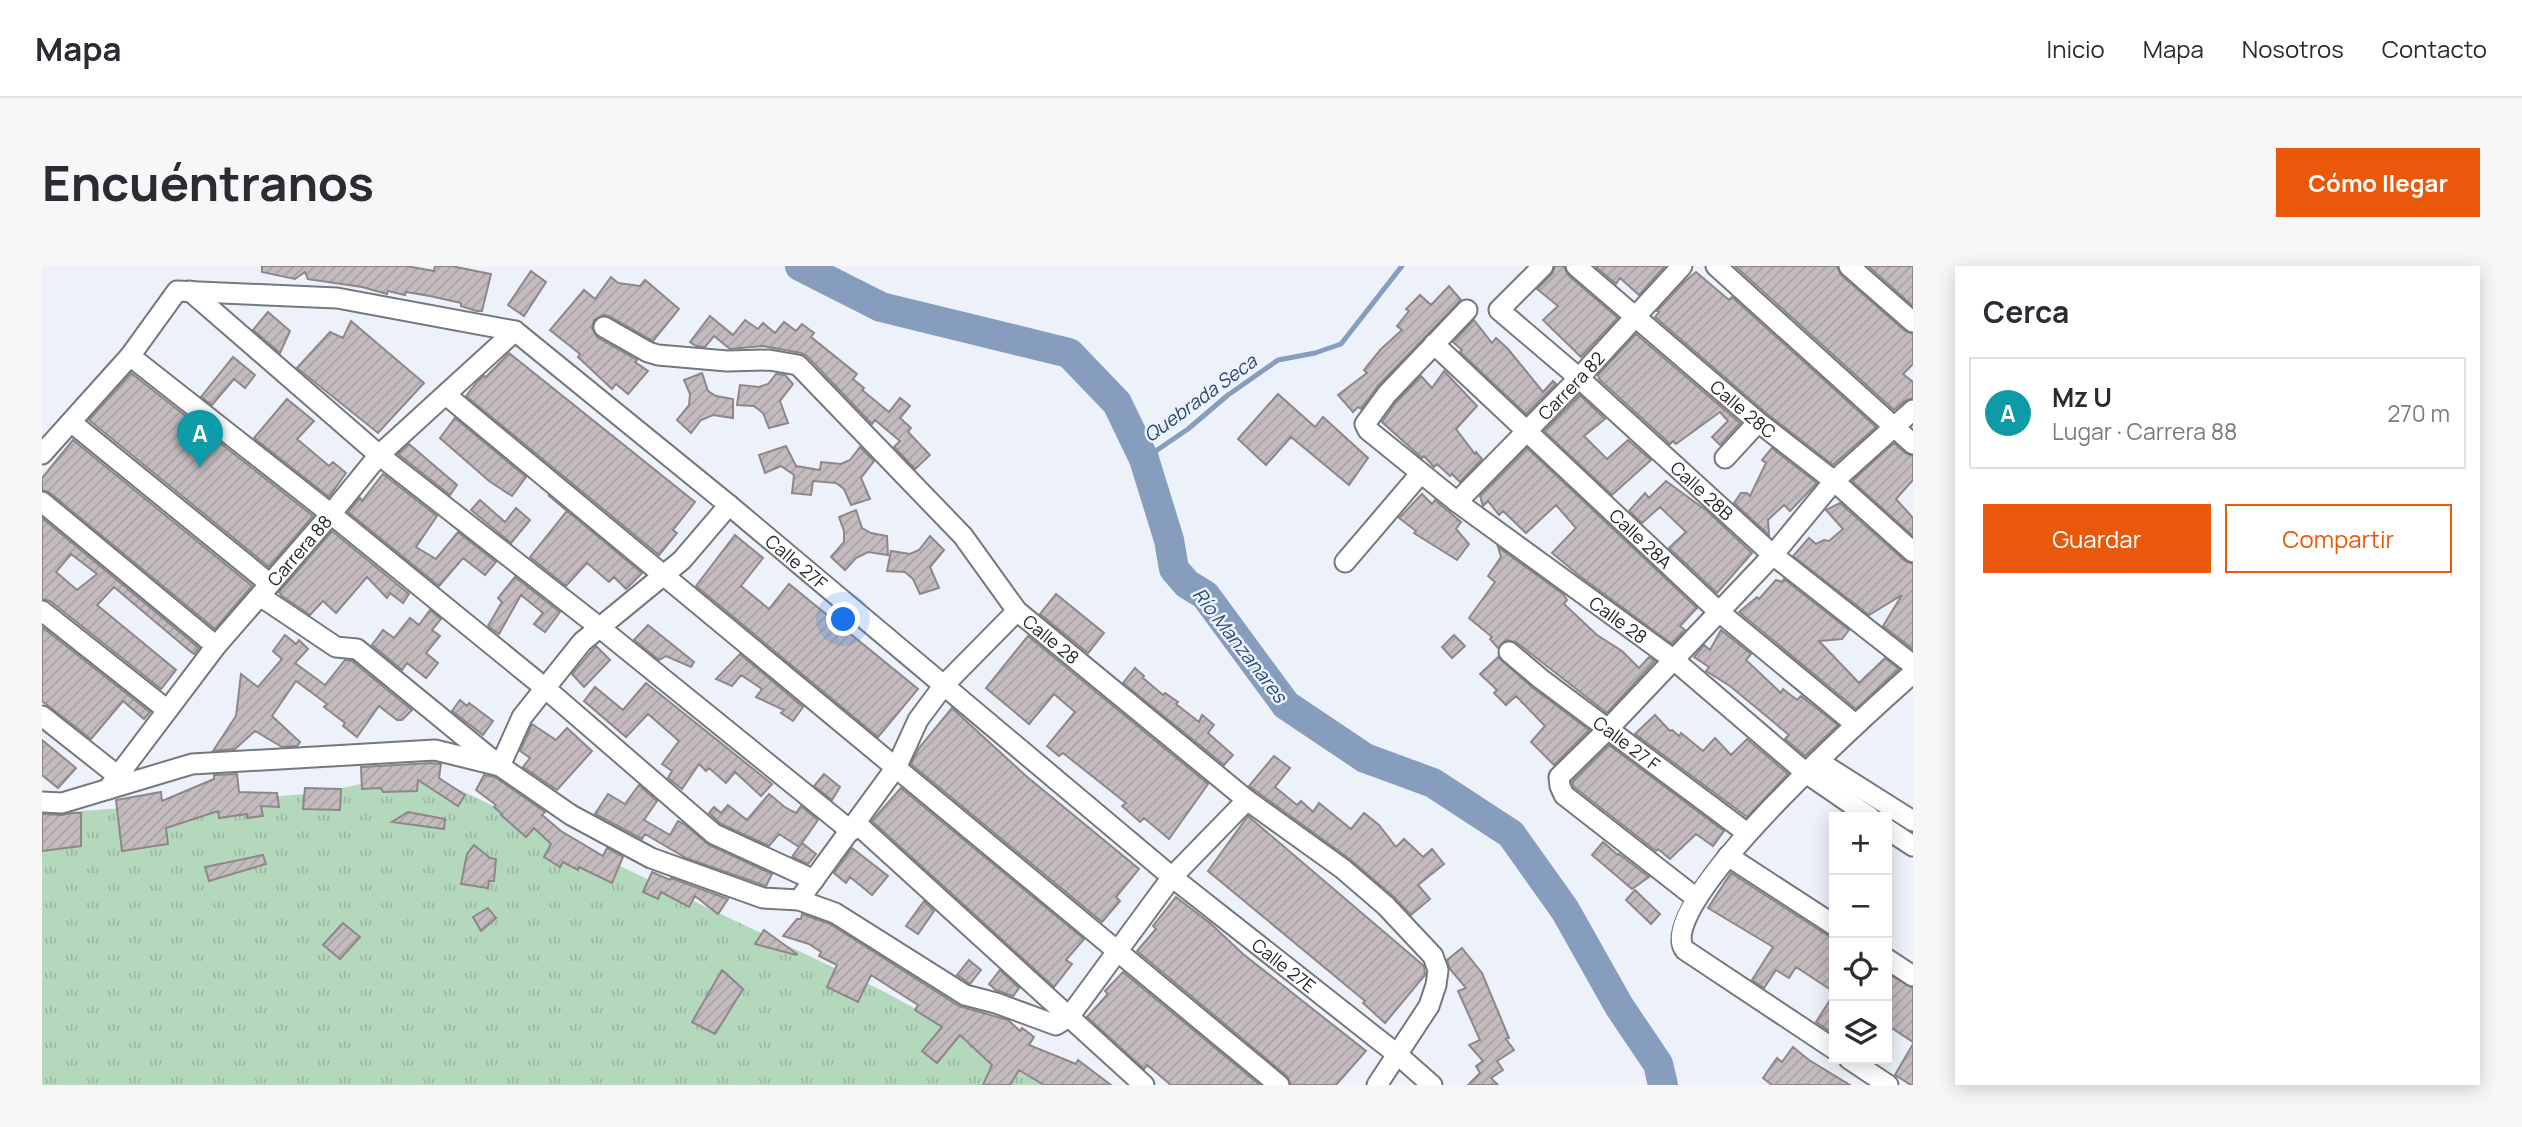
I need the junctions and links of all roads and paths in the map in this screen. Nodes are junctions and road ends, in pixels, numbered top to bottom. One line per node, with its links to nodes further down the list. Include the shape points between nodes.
1 (1543, 266): 14 (street, Calle 28B, via 1499,310)
2 (1576, 266): 8 (street, Calle 28C)
3 (1682, 266): 8 (street, Carrera 82)
4 (1716, 266): 19 (street)
5 (1849, 266): 9 (street)
6 (190, 291): 11 (street, via 337,298); 13 (street, via 177,291); 23 (street)
7 (1468, 310): 12 (street)
8 (1635, 317): 14 (street, Carrera 82); 18 (street, Calle 28C)
9 (1913, 323)
10 (604, 327): 37 (street, Calle 28, via 659,355 798,365 963,536)
11 (515, 331): 15 (street, Carrera 88); 29 (street, Calle 27F)
12 (1434, 344): 20 (street, Calle 28A); 25 (street, Calle 28, via 1365,424)
13 (130, 356): 17 (street); 30 (street)
14 (1579, 378): 20 (street, Carrera 82); 32 (street, Calle 28B)
15 (446, 395): 23 (street, Carrera 88); 34 (street)
16 (1913, 410): 19 (street)
17 (71, 422): 22 (street); 35 (street)
18 (1758, 422): 24 (street); 26 (street, Calle 28C)
19 (1895, 428): 21 (street); 26 (street)
20 (1526, 432): 28 (street, Carrera 82); 38 (street, Calle 28A)
21 (1913, 443)
22 (42, 454)
23 (379, 454): 30 (street, Carrera 88); 39 (street)
24 (1725, 458)
25 (1421, 473): 28 (street, Calle 28); 33 (street)
26 (1834, 481): 31 (street, Calle 28C); 32 (street)
27 (42, 502): 40 (street)
28 (1457, 502): 42 (street, Calle 28)
29 (729, 505): 34 (street, via 682,560); 45 (street, Calle 27F)
30 (331, 514): 35 (street, Carrera 88); 46 (street)
31 (1913, 552)
32 (1773, 555): 38 (street); 43 (street, Calle 28B)
33 (1345, 562)
34 (663, 575): 39 (street); 52 (street)
35 (265, 590): 40 (street, Carrera 88); 51 (street, via 336,647 357,649)
36 (42, 611): 47 (street)
37 (1017, 611): 45 (street); 55 (street, Calle 28)
38 (1718, 611): 42 (street); 49 (street, Calle 28A)
39 (599, 627): 46 (street); 59 (street)
40 (216, 646): 47 (street, Carrera 88)
41 (1509, 652): 50 (street, Calle 27 F)
42 (1674, 660): 50 (street); 53 (street, Calle 28)
43 (1913, 665)
44 (1913, 673): 49 (street)
45 (944, 685): 52 (street, via 918,720); 64 (street, Calle 27F)
46 (545, 688): 51 (street, via 522,717); 65 (street, via 714,834)
47 (166, 709): 54 (street, Carrera 88)
48 (42, 716): 54 (street)
49 (1855, 724): 53 (street)
50 (1608, 729): 61 (street, Calle 27 F); 66 (street, via 1559,777 1564,794)
51 (500, 766): 54 (street, via 435,750 192,764); 67 (street, via 571,815 651,858 763,898)
52 (897, 766): 59 (street); 69 (street)
53 (1812, 767): 57 (street, Calle 28); 58 (street, Calle 28); 61 (street)
54 (113, 783): 56 (street, via 62,803)
55 (1247, 800): 64 (street); 74 (street, Calle 28, via 1343,869 1433,956 1438,970 1429,1006)
56 (42, 802)
57 (1864, 812)
58 (1913, 821)
59 (854, 827): 65 (street); 72 (street)
60 (1892, 831): 62 (street)
61 (1747, 833): 63 (street)
62 (1913, 846)
63 (1728, 856): 66 (street); 68 (street)
64 (1172, 877): 69 (street); 74 (street, Calle 27E)
65 (814, 880): 67 (street)
66 (1696, 898): 73 (street, via 1679,937 1680,945)
67 (799, 900): 72 (street, via 835,913 965,995 1049,1024)
68 (1829, 922)
69 (1117, 953): 72 (street); 77 (street)
70 (1892, 962): 71 (street)
71 (1913, 976)
72 (1069, 1017): 76 (street)
73 (1829, 1046)
74 (1398, 1055): 78 (street); 79 (street, Calle 27E)
75 (1856, 1064): 80 (street)
76 (1144, 1085)
77 (1279, 1085)
78 (1377, 1085)
79 (1432, 1085)
80 (1888, 1085)

